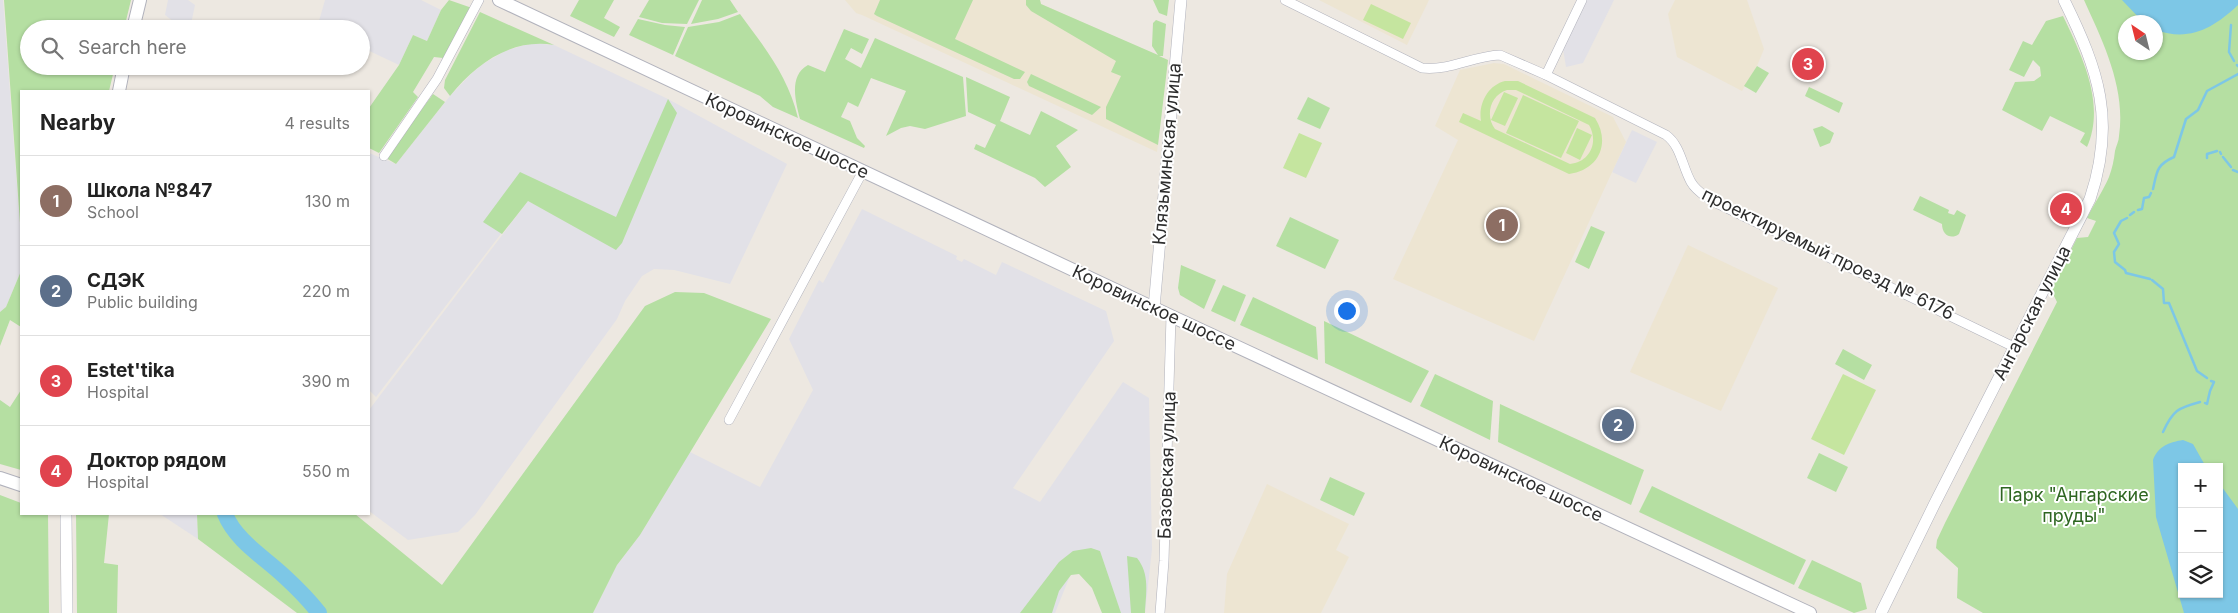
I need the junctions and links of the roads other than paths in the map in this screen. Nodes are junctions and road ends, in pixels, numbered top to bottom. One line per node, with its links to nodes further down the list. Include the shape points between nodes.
1 (140, 0): 8 (main road)
2 (479, 0): 12 (street, via 437,79)
3 (499, 0): 13 (main road, Коровинское шоссе)
4 (1181, 0): 14 (street, Клязьминская улица)
5 (1285, 0): 10 (street, проектируемый проезд № 6176, via 1422,68 1444,68 1500,55)
6 (1582, 0): 10 (street)
7 (2064, 0): 16 (street, Ангарская улица, via 2089,53 2100,94 2101,159 2090,199)
8 (135, 20)
9 (122, 75): 11 (main road)
10 (1546, 75): 16 (street, проектируемый проезд № 6176, via 1666,134 1677,146 1692,184 1712,201)
11 (119, 90)
12 (384, 156)
13 (863, 171): 14 (main road, Коровинское шоссе); 17 (street)
14 (1154, 308): 15 (main road, Коровинское шоссе)
15 (1171, 316): 23 (street, Базовская улица); 24 (main road, Коровинское шоссе)
16 (2014, 347): 25 (street, Ангарская улица)
17 (729, 420)
18 (0, 477): 19 (main road); 20 (main road)
19 (20, 480)
20 (20, 485)
21 (66, 515): 22 (street)
22 (67, 613)
23 (1160, 613)
24 (1810, 613)
25 (1882, 613)

